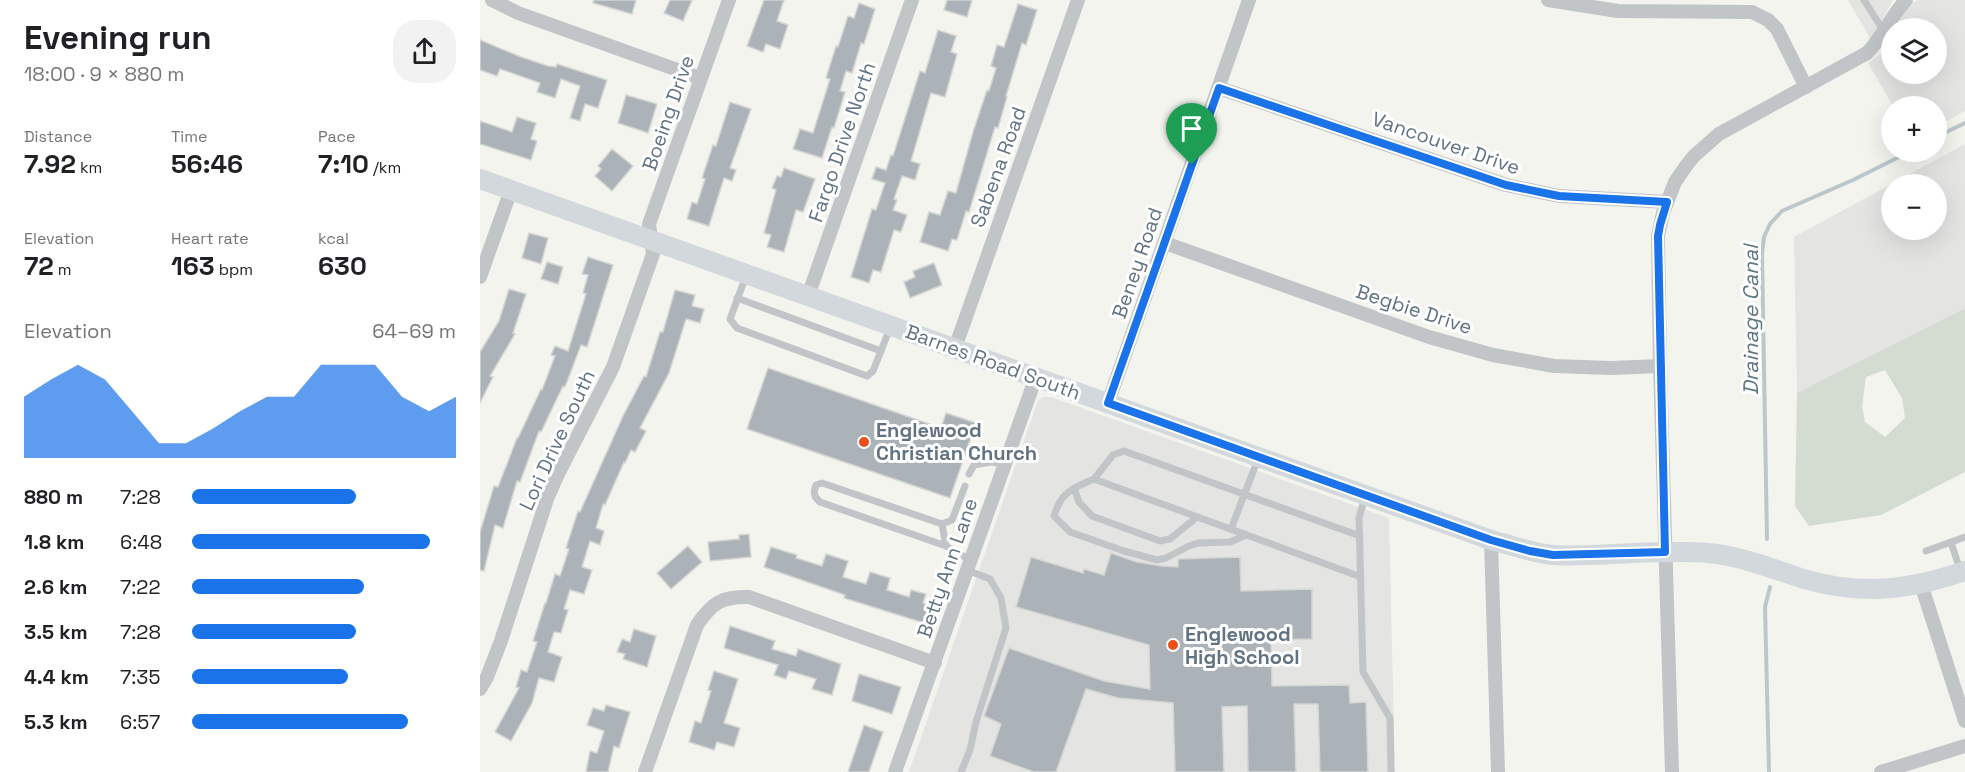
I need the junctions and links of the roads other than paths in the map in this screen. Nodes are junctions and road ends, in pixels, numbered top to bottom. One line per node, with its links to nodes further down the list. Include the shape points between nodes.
1 (492, 0): 12 (street, via 518,13)
2 (729, 0): 12 (street, Boeing Drive)
3 (912, 0): 22 (street, Fargo Drive North)
4 (1078, 0): 25 (street, Sabena Road)
5 (1250, 0): 14 (street, Beney Road)
6 (1548, 0): 13 (street, via 1618,11 1752,12 1777,29)
7 (1864, 0): 10 (lane)
8 (1906, 0): 9 (street)
9 (1892, 18)
10 (1881, 27)
11 (1881, 33): 13 (street, via 1867,53)
12 (700, 78): 18 (street, Boeing Drive, via 650,224)
13 (1806, 87): 17 (street, via 1736,123 1703,147 1675,182)
14 (1219, 88): 17 (street, Vancouver Drive, via 1506,185 1559,196); 19 (street, Beney Road)
15 (480, 178): 16 (street, Barnes Road South)
16 (511, 190): 18 (street, Barnes Road South); 21 (street)
17 (1667, 202): 27 (street, via 1658,236)
18 (652, 240): 20 (street, Barnes Road South); 54 (street, Lori Drive South, via 653,254 613,367 551,491 501,641)
19 (1165, 243): 27 (street, Begbie Drive, via 1493,355 1554,366); 29 (street, Beney Road)
20 (747, 274): 22 (street, Barnes Road South); 23 (lane)
21 (480, 277)
22 (808, 296): 24 (street, Barnes Road South)
23 (737, 298): 26 (lane); 26 (lane, via 729,319 736,328 867,376)
24 (891, 325): 25 (street, Barnes Road South); 26 (lane)
25 (955, 348): 28 (street, Barnes Road South)
26 (881, 351)
27 (1660, 366): 48 (street)
28 (1036, 377): 29 (street, Barnes Road South); 31 (street, Betty Ann Lane)
29 (1108, 403): 30 (street, Barnes Road South)
30 (1258, 457): 36 (lane); 37 (street, Barnes Road South)
31 (1005, 464): 32 (lane, via 974,465); 49 (street, Betty Ann Lane)
32 (969, 474)
33 (1094, 479): 35 (lane); 36 (lane, via 1113,455 1124,451); 38 (lane)
34 (965, 486): 39 (lane, via 952,520)
35 (1074, 488): 38 (lane, via 1079,502 1092,516 1160,541); 41 (lane, via 1060,499 1054,516 1058,521 1070,532 1146,558 1166,558 1198,543 1230,542)
36 (1244, 495): 40 (lane); 42 (lane)
37 (1365, 495): 42 (lane, via 1359,518); 44 (street, Barnes Road South)
38 (1197, 517): 40 (lane)
39 (942, 524): 46 (lane); 46 (lane, via 828,484 816,485 813,492 820,502)
40 (1231, 529): 41 (lane)
41 (1246, 535): 51 (lane)
42 (1360, 536): 51 (lane)
43 (1965, 537): 45 (lane)
44 (1491, 540): 48 (street, Barnes Road South, via 1553,555); 61 (street)
45 (1951, 542): 47 (lane); 50 (lane)
46 (946, 546): 49 (lane)
47 (1926, 551)
48 (1665, 552): 52 (street, Barnes Road South, via 1725,556 1855,589); 62 (street)
49 (968, 565): 53 (street, Betty Ann Lane); 59 (lane, via 990,579 1001,598 1006,628)
50 (1963, 571): 52 (street, Barnes Road South)
51 (1361, 577): 60 (lane, via 1363,672 1390,718)
52 (1921, 584): 55 (street)
53 (934, 663): 57 (street, via 749,597 732,596 706,611 697,625); 58 (street, Betty Ann Lane)
54 (480, 689)
55 (1965, 721)
56 (1965, 746): 63 (street)
57 (645, 772)
58 (895, 772)
59 (961, 772)
60 (1391, 772)
61 (1498, 772)
62 (1671, 772)
63 (1881, 772)

